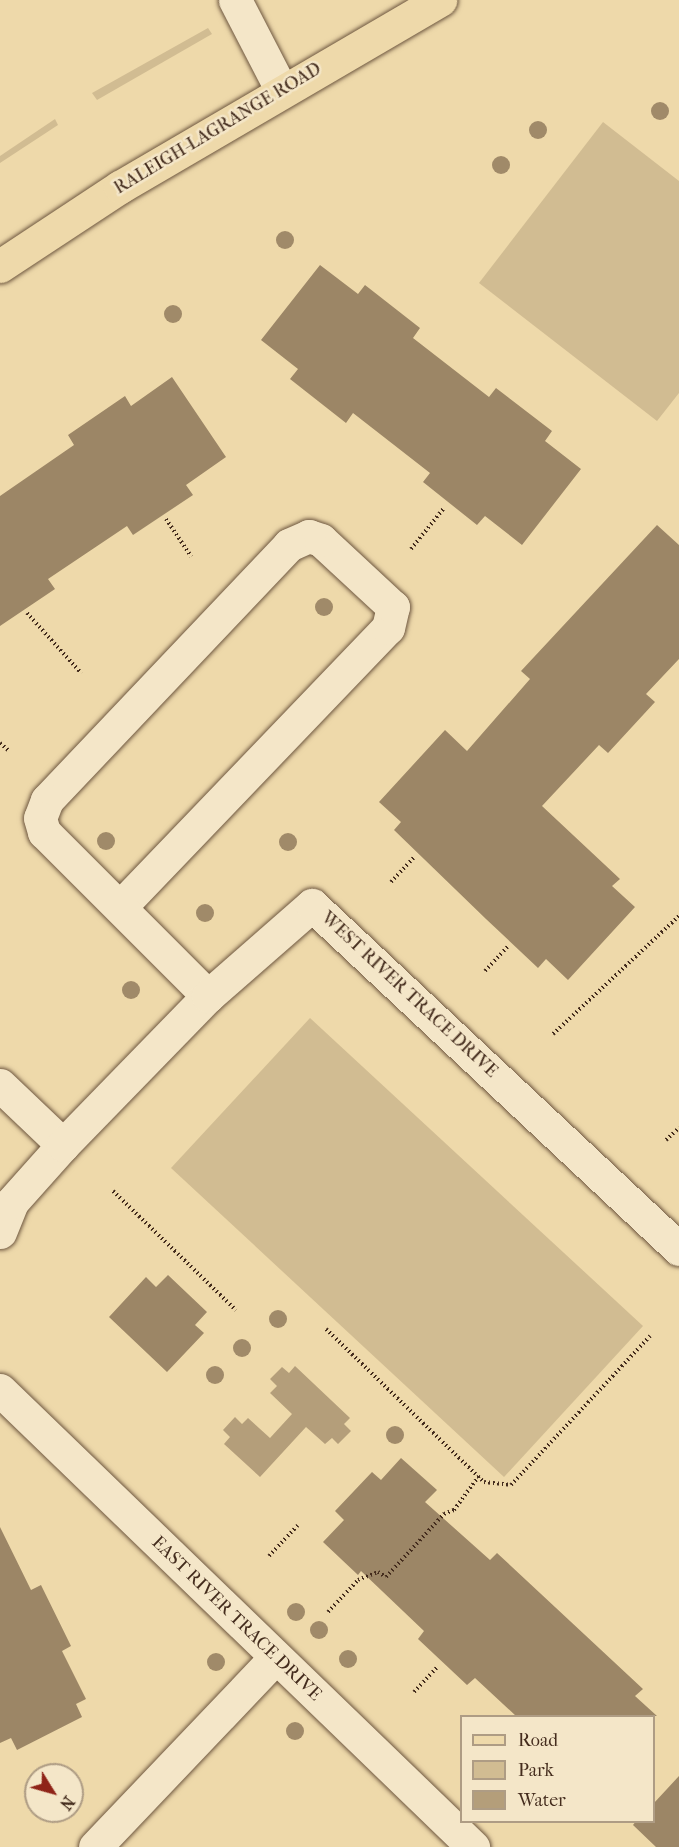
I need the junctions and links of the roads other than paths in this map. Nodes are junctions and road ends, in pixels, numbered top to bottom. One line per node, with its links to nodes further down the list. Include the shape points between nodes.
1 (235, 0): 3 (street)
2 (440, 0): 3 (main road, RALEIGH-LAGRANGE ROAD)
3 (281, 89): 4 (main road, RALEIGH-LAGRANGE ROAD)
4 (0, 266)
5 (120, 906): 5 (street, via 44,832 40,818 47,801 289,545 309,536 321,540 393,607 388,628); 6 (street)
6 (208, 996): 8 (street, WEST RIVER TRACE DRIVE); 11 (street, WEST RIVER TRACE DRIVE, via 312,905)
7 (0, 1085): 8 (street)
8 (63, 1144): 9 (street)
9 (6, 1196): 10 (street)
10 (0, 1232)
11 (679, 1249)
12 (0, 1390): 13 (street, EAST RIVER TRACE DRIVE)
13 (275, 1658): 14 (street); 15 (street, EAST RIVER TRACE DRIVE)
14 (95, 1847)
15 (473, 1847)

